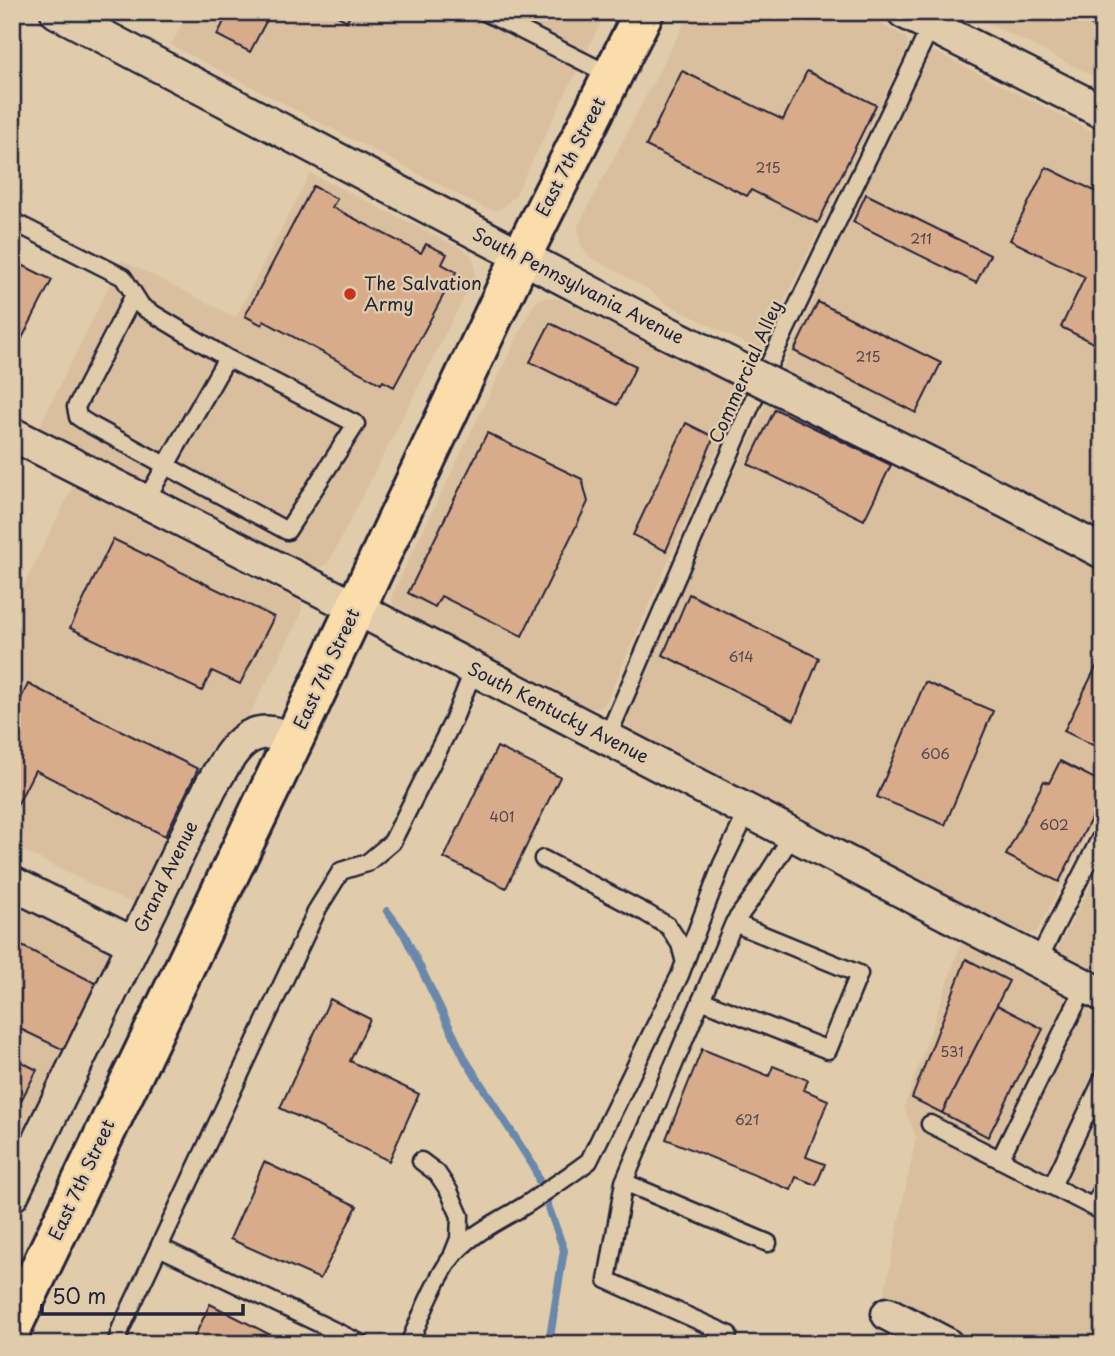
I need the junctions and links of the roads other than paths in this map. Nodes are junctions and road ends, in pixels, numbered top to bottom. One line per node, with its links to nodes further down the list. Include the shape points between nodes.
1 (57, 12): 10 (street, South Pennsylvania Avenue)
2 (485, 12): 7 (lane)
3 (644, 12): 7 (main road, East 7th Street)
4 (1086, 12): 6 (lane)
5 (917, 19): 8 (street); 19 (lane, Commercial Alley)
6 (1103, 21)
7 (612, 76): 10 (main road, East 7th Street)
8 (1103, 111)
9 (12, 221): 11 (lane, via 123,277)
10 (521, 257): 16 (street, South Pennsylvania Avenue, bridge); 17 (main road, East 7th Street)
11 (134, 295): 12 (lane, via 142,307); 14 (lane, via 76,407 78,417)
12 (227, 358): 14 (lane); 14 (lane, via 356,424 287,531)
13 (12, 433): 15 (street, South Kentucky Avenue)
14 (165, 467): 15 (lane)
15 (145, 501): 17 (street, South Kentucky Avenue)
16 (1103, 552)
17 (356, 608): 18 (street, South Kentucky Avenue); 20 (main road, East 7th Street)
18 (474, 669): 19 (street, South Kentucky Avenue); 42 (lane, via 453,722 392,842 367,863 341,872 318,908)
19 (607, 738): 21 (street, South Kentucky Avenue)
20 (294, 739): 27 (street, Grand Avenue, via 263,732 234,748); 45 (main road, East 7th Street)
21 (748, 811): 23 (street, South Kentucky Avenue); 28 (lane)
22 (1103, 834): 29 (lane)
23 (793, 835): 26 (lane); 29 (street, South Kentucky Avenue)
24 (543, 859): 28 (lane, via 668,926)
25 (12, 883): 27 (street, Grand Avenue)
26 (734, 923): 31 (lane); 31 (lane, via 859,974 828,1050)
27 (134, 944): 39 (street)
28 (685, 962): 43 (lane, via 589,1161 478,1232)
29 (1037, 962): 30 (street, South Kentucky Avenue)
30 (1094, 991): 34 (lane)
31 (701, 1000): 36 (lane)
32 (1103, 1079): 37 (lane)
33 (930, 1124): 34 (lane)
34 (1000, 1160): 37 (lane)
35 (421, 1161): 43 (lane, via 437,1173 460,1216 459,1239)
36 (624, 1182): 41 (lane); 46 (lane, via 607,1280)
37 (1052, 1186): 40 (lane)
38 (1103, 1189): 40 (lane)
39 (12, 1195)
40 (1098, 1210)
41 (768, 1243)
42 (159, 1247): 47 (lane); 48 (lane)
43 (450, 1259): 49 (lane)
44 (888, 1314): 50 (street)
45 (12, 1327)
46 (728, 1334)
47 (117, 1344)
48 (362, 1344)
49 (409, 1344)
50 (946, 1344)

